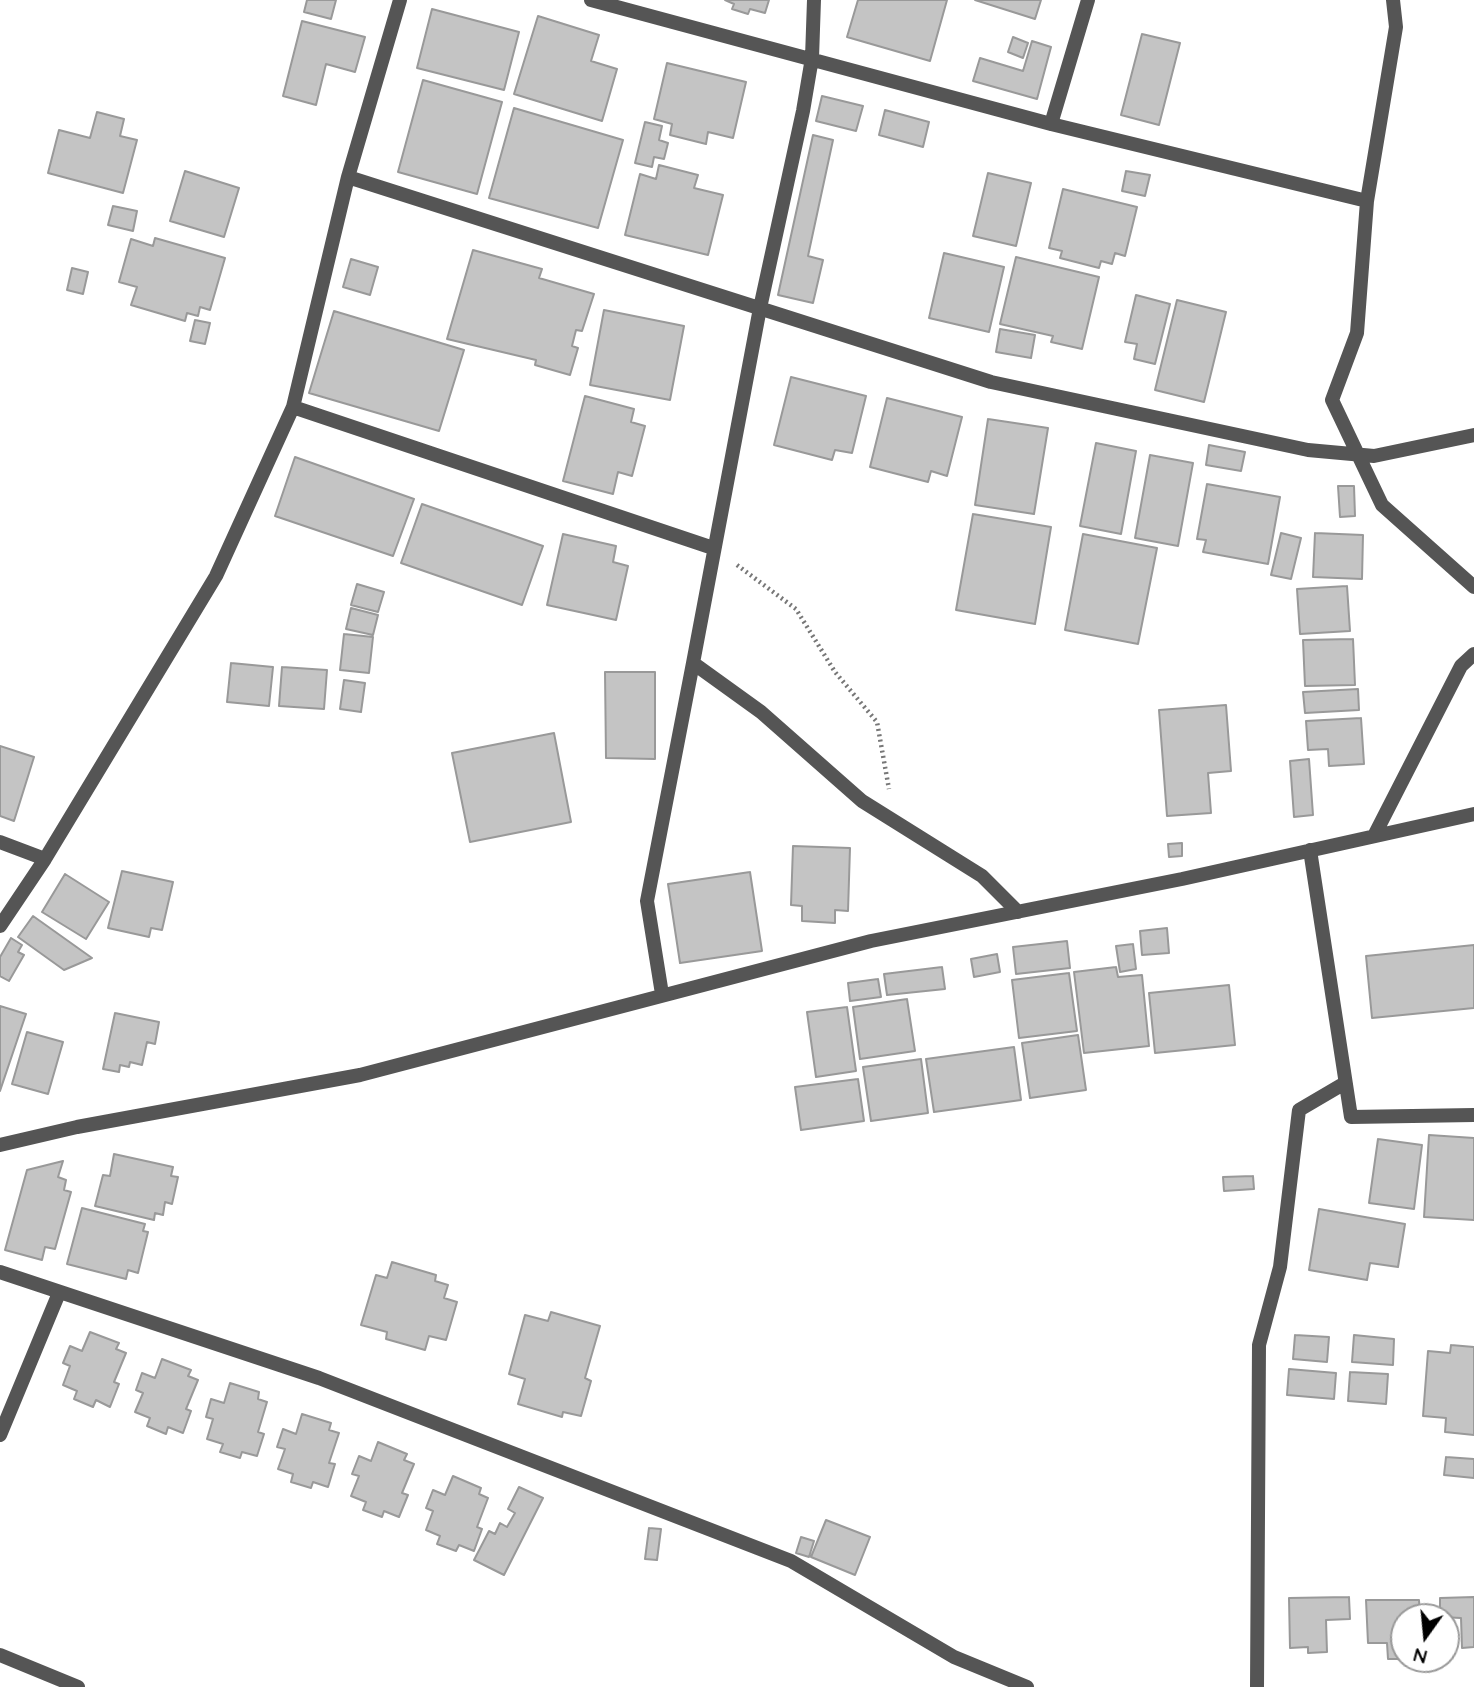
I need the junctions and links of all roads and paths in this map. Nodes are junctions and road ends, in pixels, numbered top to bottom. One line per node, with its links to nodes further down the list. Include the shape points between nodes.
1 (400, 0): 8 (street)
2 (591, 0): 6 (street)
3 (814, 0): 6 (street)
4 (1088, 0): 7 (street)
5 (1393, 0): 9 (street, via 1395,27)
6 (812, 58): 7 (street); 10 (street)
7 (1051, 124): 9 (street)
8 (348, 177): 10 (street); 11 (street)
9 (1367, 201): 13 (street, via 1357,333 1332,400)
10 (761, 308): 13 (street, via 991,382 1308,450); 14 (street)
11 (293, 407): 14 (street); 23 (street, via 216,576)
12 (1474, 435): 13 (street, via 1374,456)
13 (1359, 454): 15 (street, via 1382,505)
14 (713, 548): 17 (street); 19 (path, via 796,609 835,672 877,722)
15 (1474, 587)
16 (1474, 654): 20 (street, via 1461,666)
17 (693, 663): 19 (street, via 761,712 862,801); 26 (street, via 647,901)
18 (1474, 814): 20 (street)
19 (894, 821): 24 (street, via 982,876)
20 (1374, 836): 22 (street)
21 (0, 842): 23 (street)
22 (1310, 850): 24 (street); 27 (street)
23 (45, 859): 25 (street)
24 (1018, 912): 26 (street, via 871,941)
25 (0, 926)
26 (662, 995): 29 (street, via 360,1075 77,1126)
27 (1345, 1083): 28 (street, via 1351,1117); 36 (street, via 1300,1110 1280,1267 1259,1345)
28 (1474, 1115)
29 (0, 1145)
30 (0, 1272): 31 (street)
31 (60, 1293): 32 (street); 35 (street, via 319,1378 790,1561 954,1657)
32 (0, 1435)
33 (0, 1655): 34 (street)
34 (78, 1687)
35 (1027, 1687)
36 (1257, 1687)

